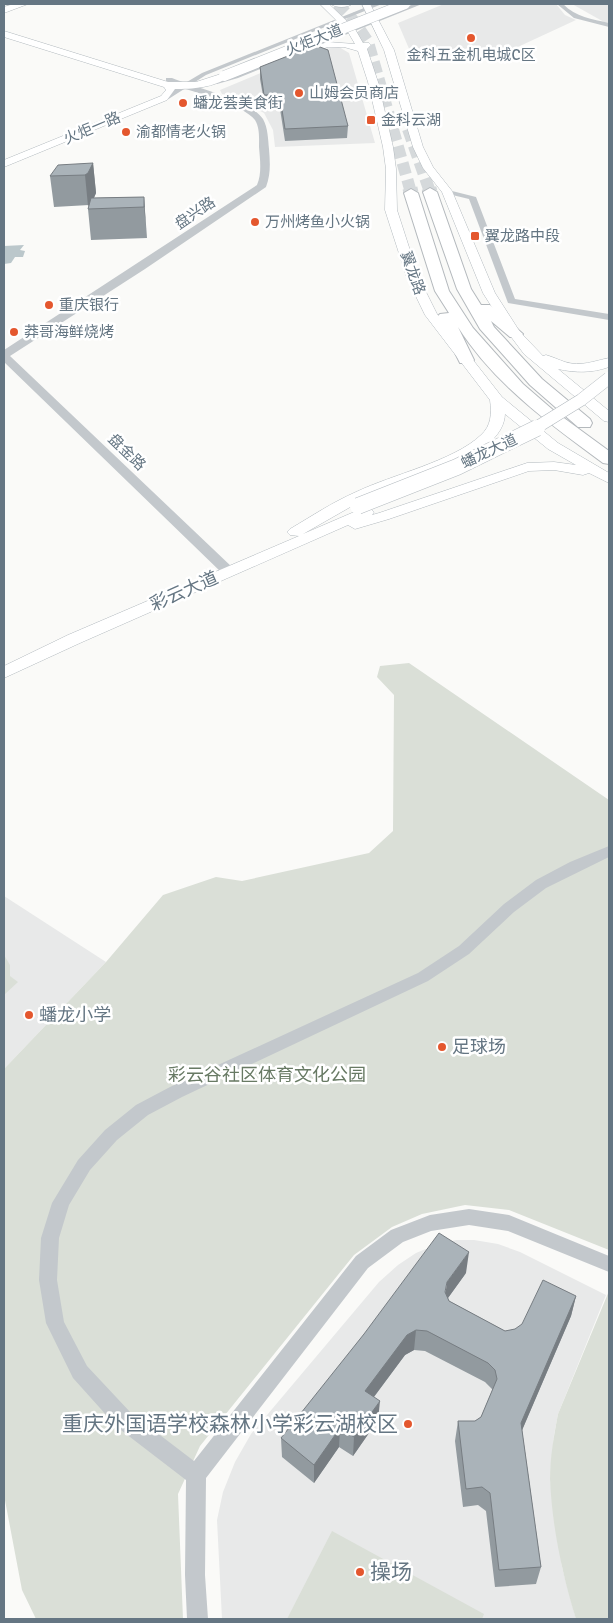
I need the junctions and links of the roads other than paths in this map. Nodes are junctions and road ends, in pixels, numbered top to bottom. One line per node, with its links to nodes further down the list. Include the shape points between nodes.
1 (11, 4): 11 (main road)
2 (23, 4): 13 (main road)
3 (324, 4): 14 (main road, 翼龙路)
4 (335, 4): 5 (main road)
5 (348, 4)
6 (379, 4): 12 (street)
7 (394, 4): 23 (main road, 火炬大道, bridge)
8 (405, 4): 23 (main road, 火炬大道, bridge)
9 (418, 4): 15 (street)
10 (560, 4): 16 (street, via 576,16)
11 (4, 6)
12 (368, 6): 14 (street); 15 (main road)
13 (4, 10)
14 (341, 19): 18 (main road, 翼龙路); 26 (street, via 204,74)
15 (375, 22): 18 (street); 20 (main road)
16 (609, 25)
17 (4, 29): 24 (main road)
18 (352, 31): 21 (main road, 翼龙路); 22 (street)
19 (4, 34): 24 (main road)
20 (388, 47): 21 (main road, via 369,44); 30 (main road, via 418,147 428,168)
21 (362, 49): 22 (main road, via 329,44); 40 (main road, 翼龙路, via 388,147 391,210 413,278 431,316)
22 (294, 54): 25 (street)
23 (221, 76): 25 (main road); 26 (main road)
24 (168, 82): 26 (street, 盘兴路); 27 (main road, via 170,90)
25 (209, 84): 26 (main road); 28 (street, via 209,94)
26 (187, 85): 27 (street); 28 (street, 盘兴路)
27 (164, 98): 28 (street, via 189,94); 29 (main road, 火炬一路)
28 (214, 98): 37 (street, 盘兴路, via 247,109 257,117 265,159 265,178 261,186 141,268)
29 (4, 164)
30 (447, 191): 35 (street, via 472,197 510,301); 36 (main road, via 489,293)
31 (430, 192): 33 (highway)
32 (411, 193): 34 (highway, 翼龙路)
33 (464, 289): 36 (highway); 47 (highway, via 488,329 510,355 564,407)
34 (442, 291): 40 (highway, via 444,312); 48 (highway, 翼龙路, via 467,330 517,387)
35 (609, 317)
36 (515, 334): 38 (main road)
37 (25, 341): 39 (street, 盘兴路); 42 (street, via 22,357)
38 (530, 351): 41 (main road, via 571,368 593,368); 46 (main road)
39 (4, 356): 42 (street, 盘金路)
40 (466, 360): 45 (main road, 翼龙路)
41 (609, 362)
42 (27, 377): 53 (street, 盘金路)
43 (609, 378): 50 (main road, 蟠龙大道, bridge, via 575,404 510,442)
44 (609, 391): 50 (main road, 蟠龙大道, via 554,430 521,447 451,479)
45 (497, 400): 49 (main road, 翼龙路, via 553,446); 51 (main road, via 499,419 487,438 476,447 361,495)
46 (609, 418)
47 (609, 441)
48 (609, 459)
49 (609, 480): 52 (main road, via 569,467 527,468 384,516)
50 (362, 509): 51 (main road, 彩云大道); 52 (main road, 彩云大道)
51 (295, 532): 53 (main road, 彩云大道)
52 (316, 534): 53 (main road, 彩云大道)
53 (224, 567): 54 (main road, 彩云大道, via 59,633); 55 (main road, 彩云大道)
54 (4, 660)
55 (4, 673)
56 (609, 851): 58 (street, via 541,884 509,908 464,950 423,977 142,1110 111,1135 84,1165 61,1203 50,1238 48,1280 55,1323 80,1372 124,1420)
57 (609, 1264): 58 (street, via 509,1223 469,1217 430,1223 397,1236 362,1262)
58 (196, 1474): 59 (street)
59 (197, 1619)

